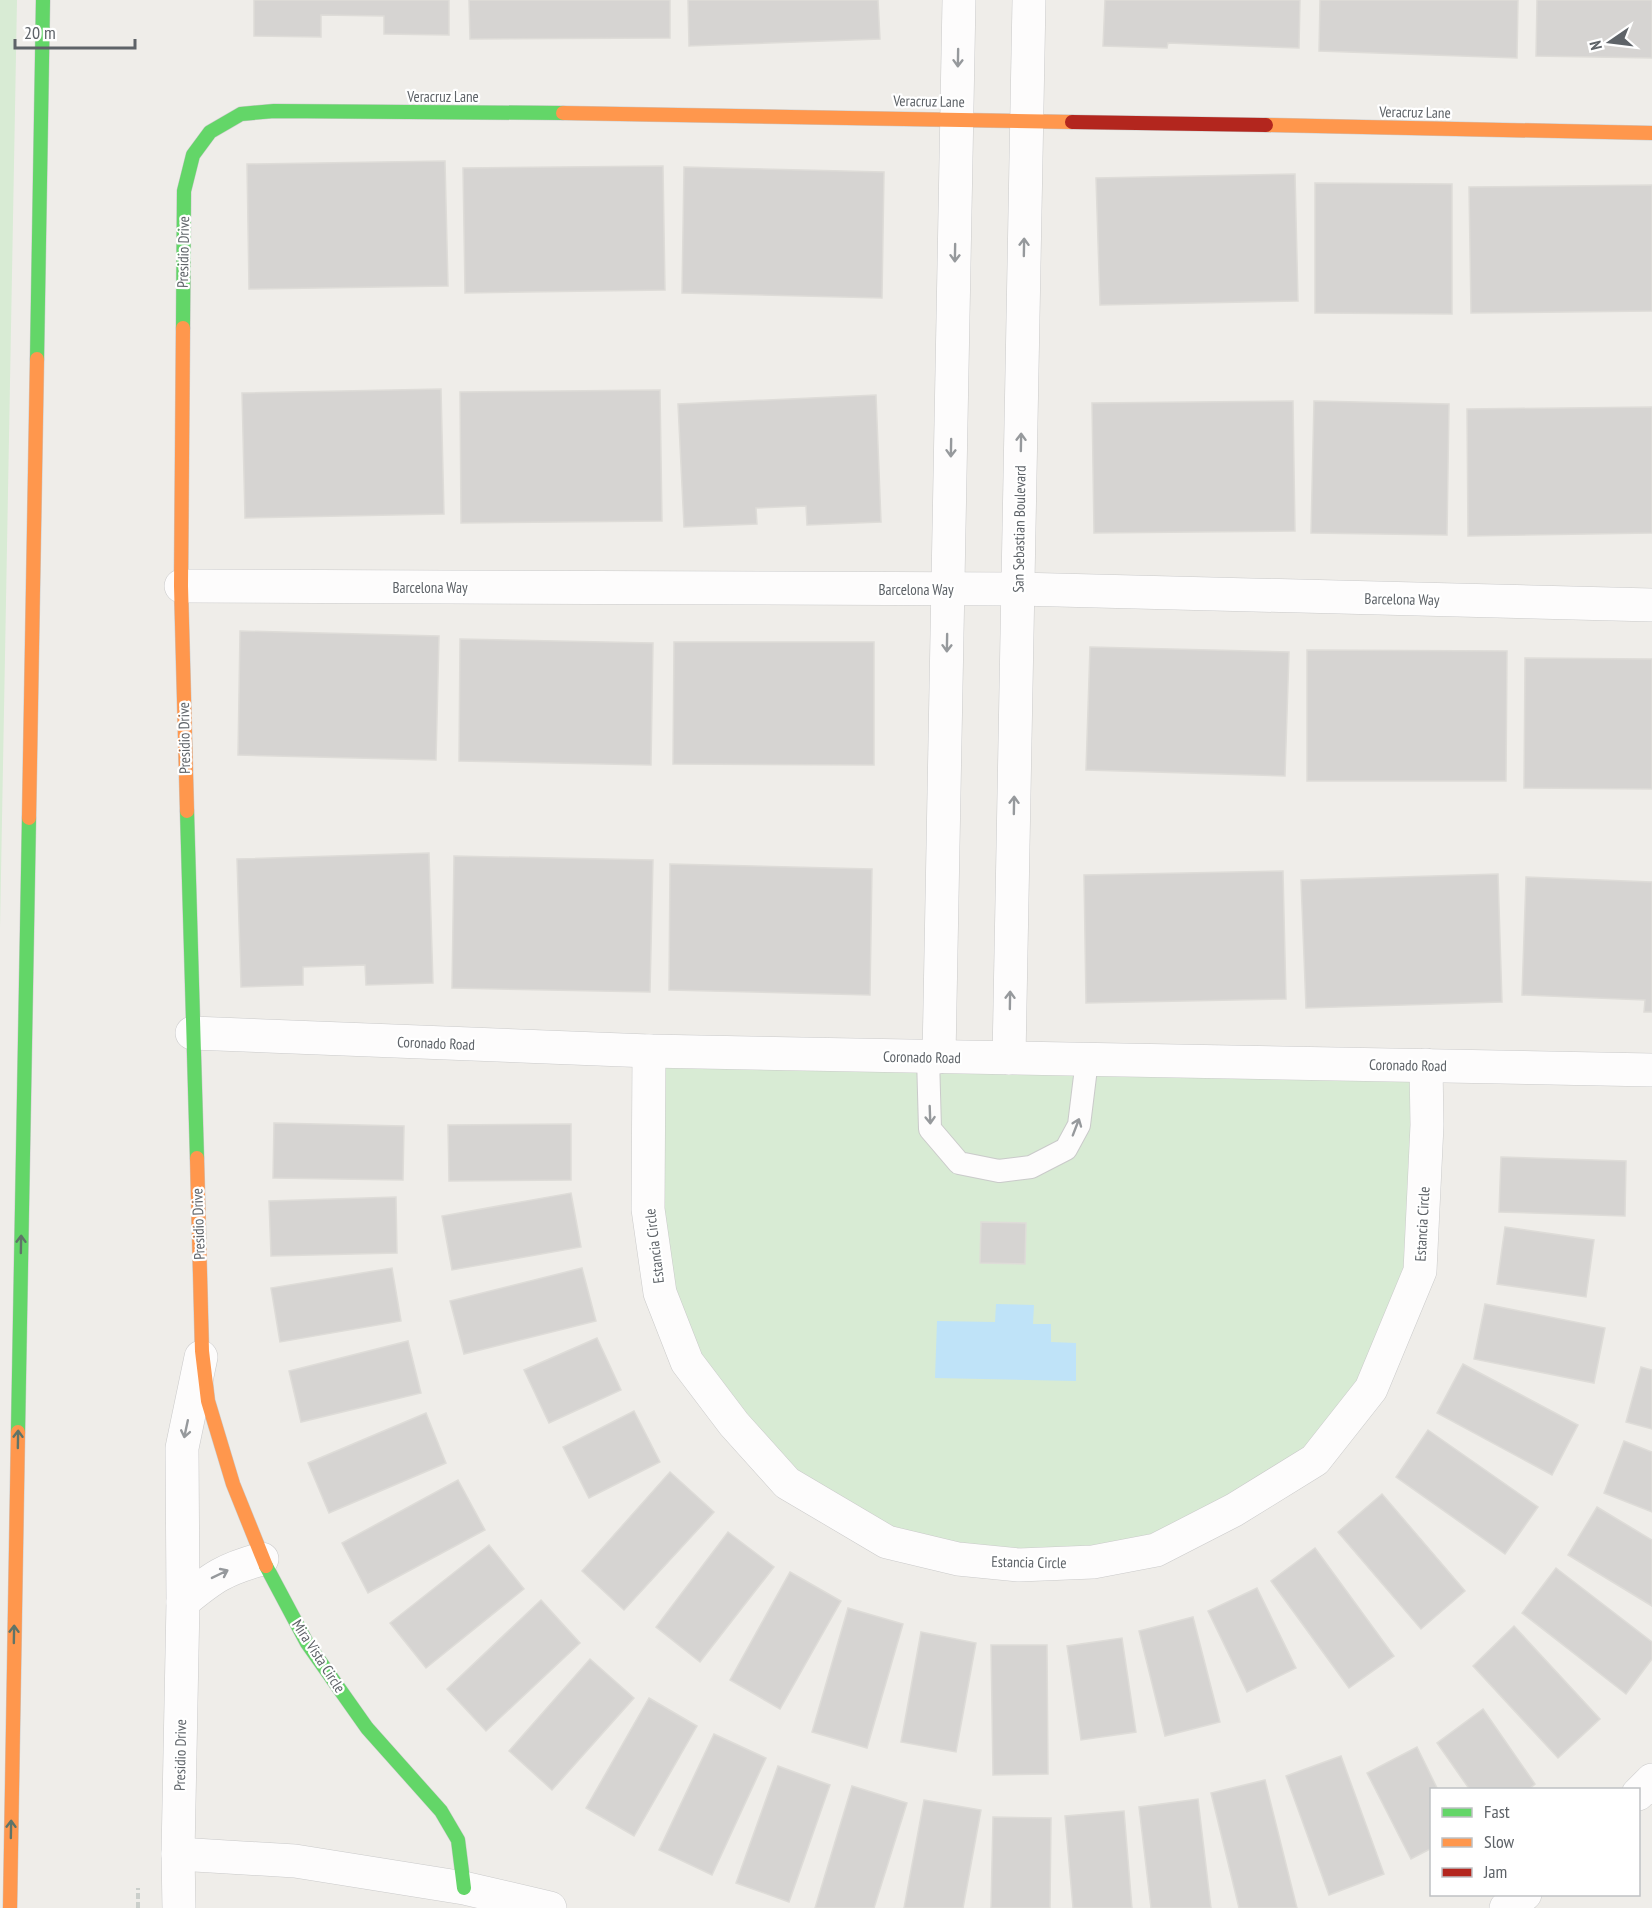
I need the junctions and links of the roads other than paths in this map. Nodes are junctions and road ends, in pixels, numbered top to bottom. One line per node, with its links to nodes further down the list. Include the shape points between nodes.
1 (43, 0): 28 (street, one-way to 1)
2 (959, 0): 4 (street, one-way to 4)
3 (1029, 0): 5 (street, San Sebastian Boulevard)
4 (957, 118): 5 (street, Veracruz Lane); 6 (street, Veracruz Lane, via 274,111 241,114); 9 (street, one-way to 9)
5 (1027, 120): 7 (street, Veracruz Lane); 10 (street, San Sebastian Boulevard, one-way to 5)
6 (210, 132): 8 (street, Presidio Drive, via 193,155 184,191)
7 (1652, 133)
8 (180, 586): 9 (street, Barcelona Way); 12 (street, Presidio Drive)
9 (948, 589): 10 (street, Barcelona Way); 14 (street, one-way to 14)
10 (1018, 589): 11 (street, Barcelona Way); 15 (street, San Sebastian Boulevard, one-way to 10)
11 (1652, 605)
12 (192, 1033): 13 (street, Coronado Road); 19 (street, Presidio Drive)
13 (649, 1051): 14 (street, Coronado Road); 17 (street, Estancia Circle, via 648,1209 660,1293 687,1362 734,1425 787,1483 887,1542 958,1559 1019,1565 1094,1562 1156,1550 1234,1510 1315,1460 1371,1389 1420,1271)
14 (933, 1057): 15 (street, Coronado Road); 16 (lane, one-way to 16, via 930,1129 959,1163 999,1171 1031,1167 1066,1149 1079,1125)
15 (1009, 1058): 16 (street, Coronado Road)
16 (1087, 1060): 17 (street, Coronado Road)
17 (1426, 1065): 18 (street, Coronado Road)
18 (1652, 1070)
19 (202, 1351): 20 (street, Presidio Drive); 22 (street, Presidio Drive, one-way to 22, via 182,1448)
20 (208, 1401): 21 (street, Mira Vista Circle, via 233,1484)
21 (262, 1559): 22 (street, one-way to 21, via 211,1578); 26 (street, Mira Vista Circle, via 307,1643 367,1728 441,1811 458,1840)
22 (183, 1602): 25 (street, Presidio Drive)
23 (1652, 1780): 24 (street)
24 (1640, 1792)
25 (178, 1854): 26 (street, via 295,1861); 29 (street, Presidio Drive)
26 (464, 1887): 30 (street)
27 (1523, 1896): 31 (street)
28 (9, 1908)
29 (179, 1908)
30 (550, 1908)
31 (1506, 1908)

